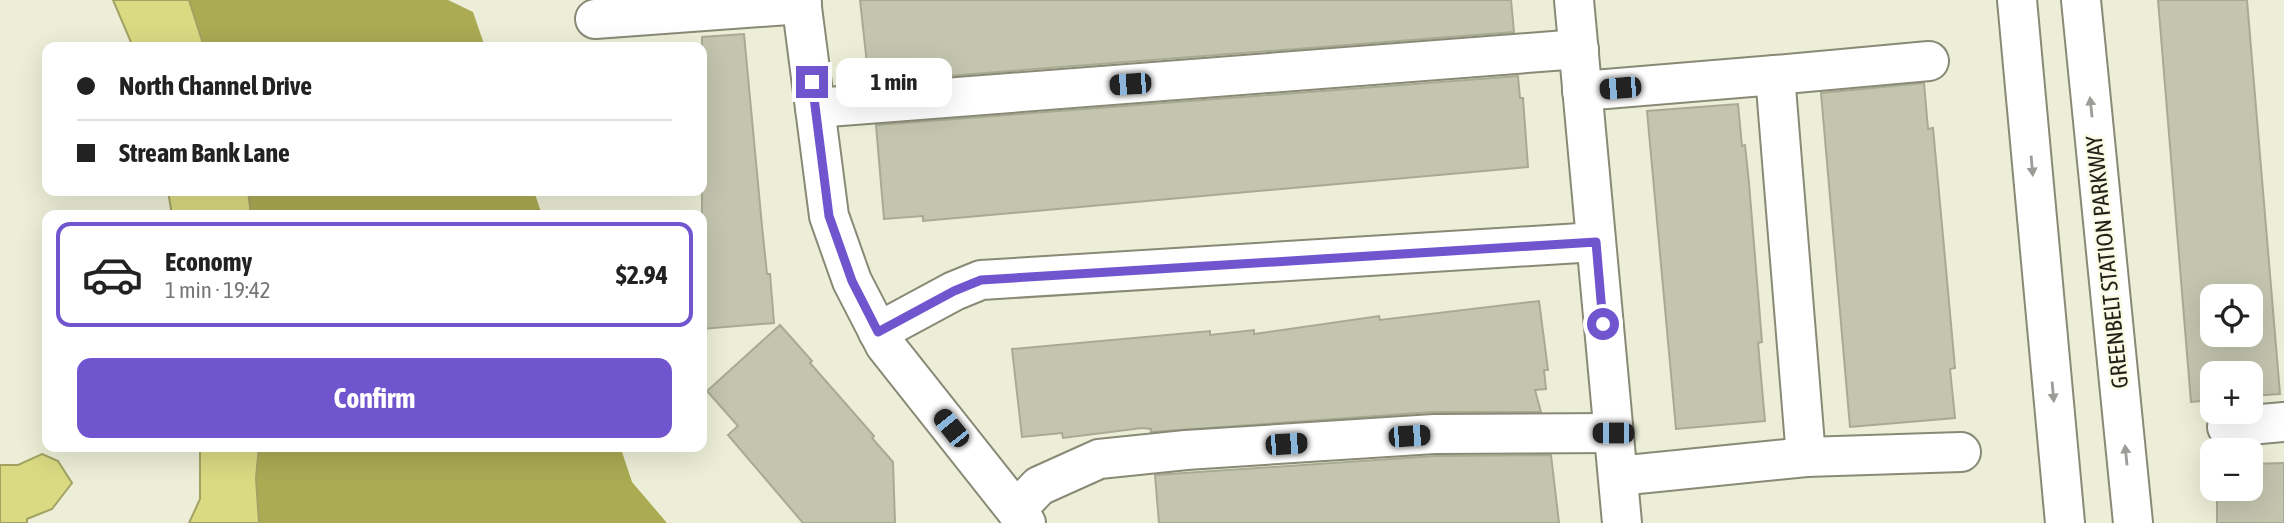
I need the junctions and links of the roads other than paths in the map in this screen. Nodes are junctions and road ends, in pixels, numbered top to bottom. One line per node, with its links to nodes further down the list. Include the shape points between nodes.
1 (1574, 0): 6 (street)
2 (2017, 0): 21 (street, one-way to 21)
3 (2081, 0): 22 (street, GREENBELT STATION PARKWAY, one-way to 3)
4 (802, 2): 5 (street); 10 (street)
5 (595, 19)
6 (1579, 48): 9 (street); 10 (street)
7 (1929, 61): 8 (street)
8 (1775, 75): 9 (street); 17 (street)
9 (1582, 91): 11 (street)
10 (815, 108): 12 (street, via 829,216 852,281)
11 (1596, 242): 12 (street, via 981,280); 15 (street)
12 (878, 332): 19 (street)
13 (2284, 422): 14 (street)
14 (2227, 427)
15 (1613, 433): 18 (street); 19 (street, via 1434,434 1099,459 1039,486)
16 (1961, 452): 17 (street)
17 (1806, 457): 18 (street)
18 (1618, 476): 20 (street)
19 (1021, 517)
20 (1622, 523)
21 (2065, 523)
22 (2133, 523)

